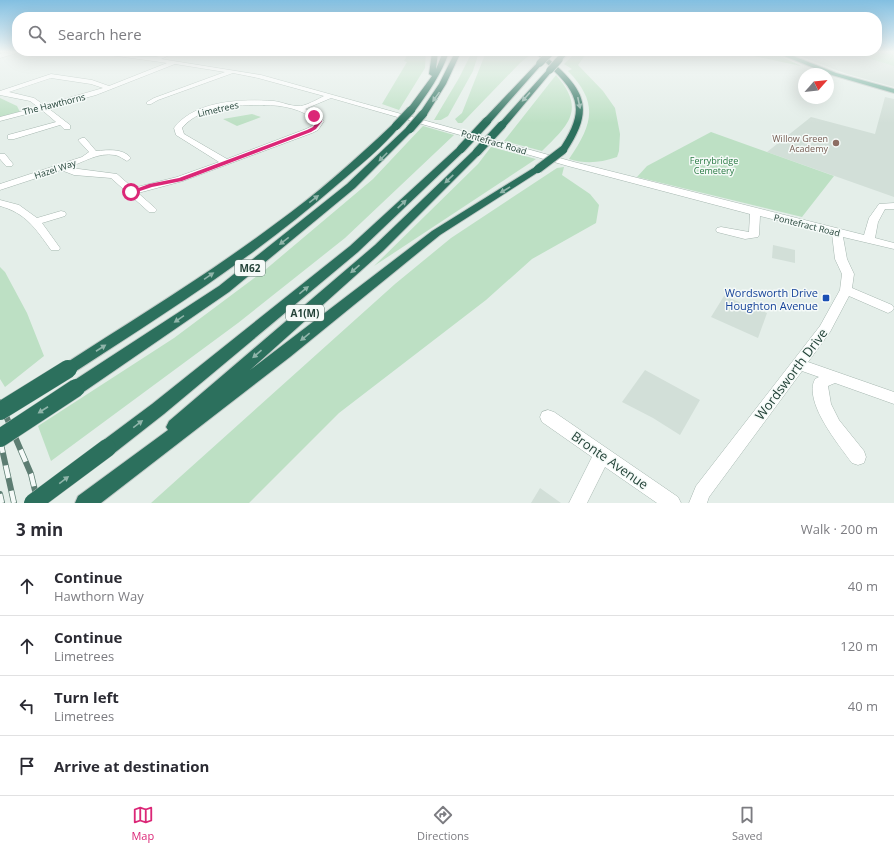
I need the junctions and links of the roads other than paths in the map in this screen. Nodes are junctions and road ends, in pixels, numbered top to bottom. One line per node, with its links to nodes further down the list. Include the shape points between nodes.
1 (141, 75): 12 (street, The Hawthorns)
2 (222, 75): 16 (street)
3 (256, 75): 15 (street, Pontefract Road)
4 (432, 75): 11 (highway)
5 (435, 75): 11 (highway, M62)
6 (449, 75): 46 (highway, M62, one-way to 46, bridge, via 438,95 410,129 351,186 224,289)
7 (527, 75): 50 (highway, A1(M), one-way to 7, bridge, via 158,409 354,249 461,149)
8 (545, 75): 49 (highway, A1(M), one-way to 49, bridge, via 477,152 379,248)
9 (563, 75): 49 (highway, one-way to 49, bridge, via 576,92 580,107 579,123 563,150 538,170 436,233 285,353)
10 (839, 75): 13 (main road)
11 (429, 85): 44 (highway, M62, one-way to 11, bridge, via 169,304 287,221 358,163 411,110)
12 (109, 88): 14 (street, via 92,82 51,76); 17 (street, The Hawthorns)
13 (894, 91)
14 (1, 94): 17 (street, via 32,99)
15 (331, 96): 18 (street); 31 (street, Pontefract Road, via 570,164)
16 (146, 102)
17 (42, 108): 19 (street, The Hawthorns); 20 (street, via 64,125)
18 (299, 109): 24 (street, Limetrees, via 318,118 320,121 315,128); 24 (street, Limetrees, via 276,103 236,104 200,112 183,121 178,128 180,135)
19 (0, 119)
20 (10, 137)
21 (82, 140): 22 (street)
22 (92, 154): 23 (street, via 113,152); 25 (street, Hazel Way, via 79,162)
23 (127, 158)
24 (226, 162): 27 (street, Limetrees, via 189,176)
25 (62, 167): 26 (street, Hazel Way); 27 (street, via 76,173 114,176)
26 (0, 187)
27 (131, 192): 30 (street)
28 (0, 203): 33 (street, via 16,207)
29 (894, 206): 36 (street, via 882,206 877,212)
30 (152, 210)
31 (755, 212): 34 (street, via 754,235 745,236); 35 (street, Pontefract Road)
32 (61, 214): 33 (street)
33 (36, 222): 38 (street)
34 (721, 230)
35 (837, 233): 36 (street, Pontefract Road); 39 (street, Wordsworth Drive, via 841,259 848,274)
36 (869, 240): 37 (street, Pontefract Road)
37 (894, 246)
38 (55, 248)
39 (846, 290): 40 (street); 41 (street, Wordsworth Drive, via 825,329)
40 (892, 309)
41 (799, 364): 42 (street); 54 (street, Wordsworth Drive, via 702,492)
42 (834, 377): 43 (street); 48 (street, via 820,383 824,405 833,425)
43 (894, 398)
44 (0, 410)
45 (548, 417): 47 (street, Bronte Avenue)
46 (0, 438)
47 (602, 456): 52 (street); 53 (street, Bronte Avenue)
48 (858, 457)
49 (128, 469): 51 (highway, A1(M))
50 (33, 503)
51 (85, 503)
52 (578, 503)
53 (672, 503)
54 (698, 503)

